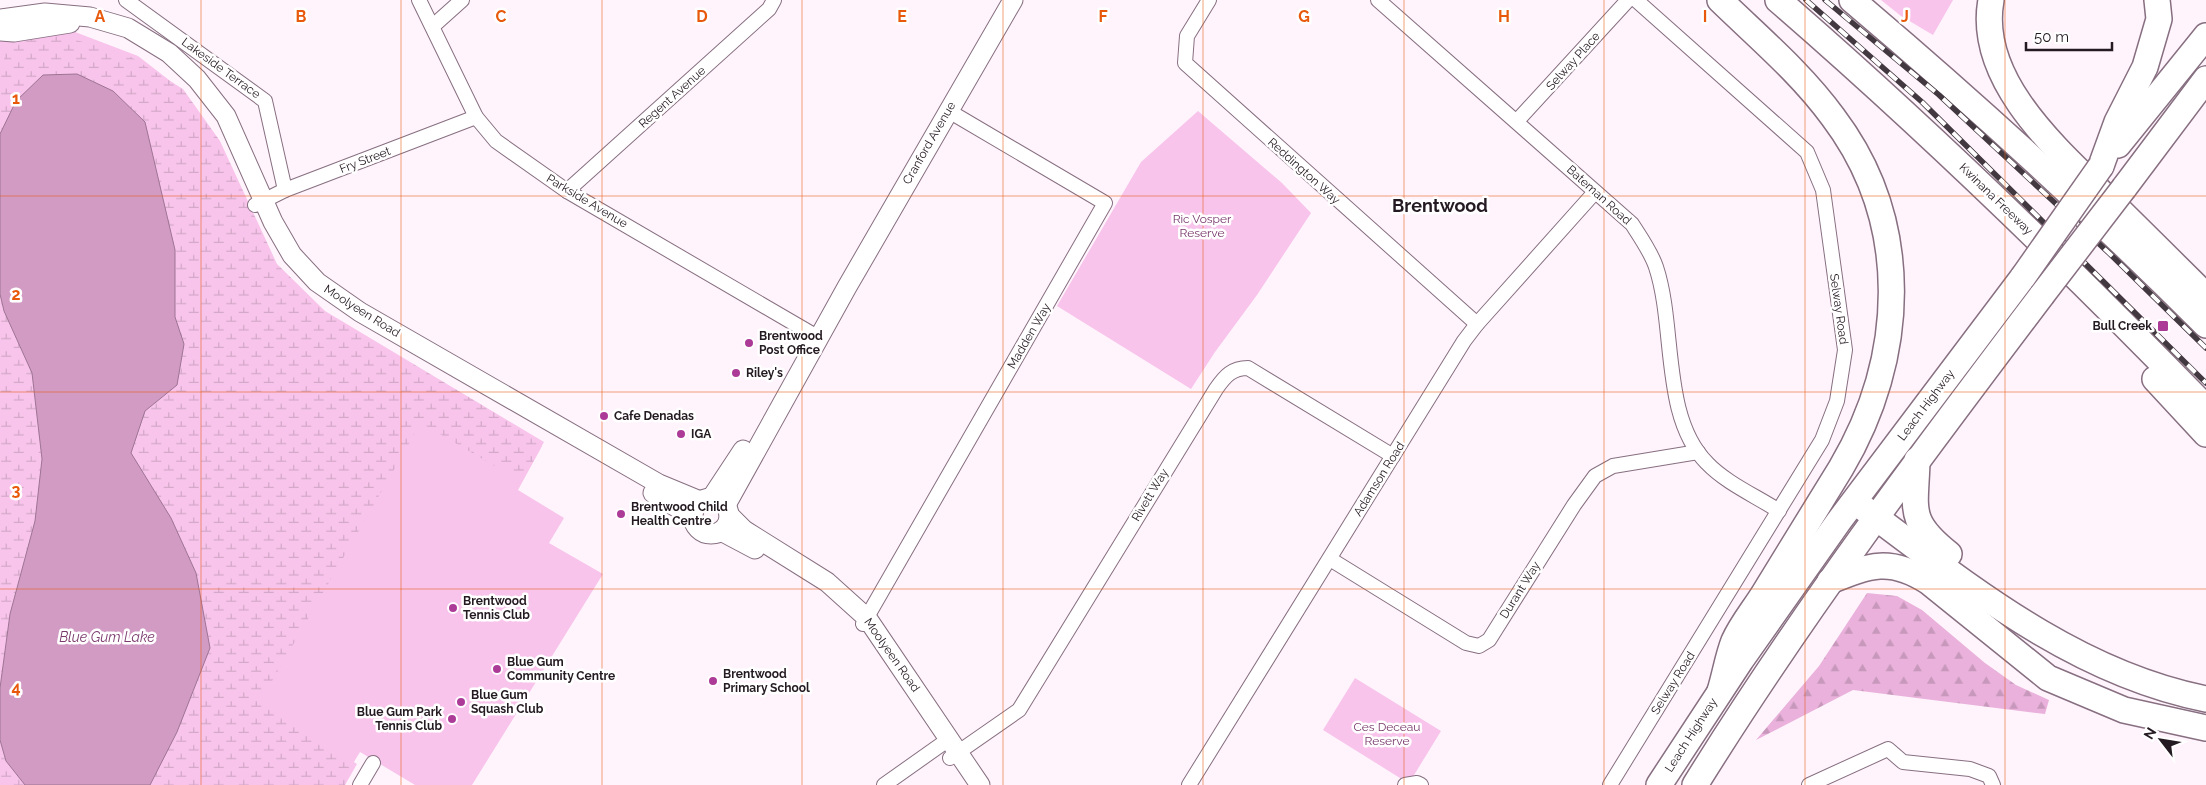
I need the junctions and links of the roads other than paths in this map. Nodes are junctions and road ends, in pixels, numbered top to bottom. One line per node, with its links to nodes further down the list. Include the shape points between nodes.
1 (126, 0): 24 (street, Lakeside Terrace, via 265,101)
2 (419, 0): 16 (street, Parkside Avenue)
3 (462, 0): 16 (street)
4 (774, 0): 25 (street, Regent Avenue, via 768,9)
5 (1013, 0): 20 (main road, Cranford Avenue)
6 (1209, 0): 30 (street, Reddington Way, via 1187,36 1185,63)
7 (1378, 0): 22 (street, Bateman Road)
8 (1628, 0): 22 (street, Selway Place)
9 (1636, 0): 40 (street, Selway Road, via 1806,152 1823,190 1844,350 1836,401 1822,440)
10 (1720, 0): 46 (highway, via 1799,77 1833,116 1864,167 1887,240 1891,324 1885,363 1868,415 1841,468 1734,641)
11 (1778, 0): 28 (highway, Kwinana Freeway, via 1891,99)
12 (1852, 0): 31 (highway, via 2048,173)
13 (1991, 0): 29 (highway, via 1990,34 1996,58 2010,90 2030,118)
14 (2157, 0): 23 (highway, via 2159,19 2145,67 2117,122)
15 (0, 19): 27 (main road, Moolyeen Road, via 45,13 90,16 128,28 169,53 197,79 226,116)
16 (433, 26): 21 (street, Parkside Avenue)
17 (0, 31): 27 (main road, Moolyeen Road, via 14,32 68,23 101,28 154,55 200,93 213,111)
18 (2206, 36): 23 (highway, Leach Highway)
19 (2206, 79): 37 (highway, Leach Highway, bridge)
20 (947, 110): 32 (main road, Cranford Avenue, via 847,287); 44 (street, Madden Way, via 1105,203)
21 (476, 118): 24 (street, Fry Street); 25 (street, Parkside Avenue, via 496,141)
22 (1517, 121): 26 (street, Bateman Road)
23 (2101, 166): 38 (highway, Leach Highway, bridge, via 2024,276)
24 (285, 190): 27 (street, Fry Street)
25 (567, 192): 32 (street, Parkside Avenue)
26 (1595, 192): 30 (street, Adamson Road); 35 (street, Bateman Road, via 1632,224 1656,268 1680,415)
27 (259, 203): 39 (main road, Moolyeen Road, via 281,254 329,303)
28 (2021, 223): 33 (highway, Kwinana Freeway); 34 (highway)
29 (2206, 296)
30 (1476, 324): 36 (street, Adamson Road)
31 (2206, 325)
32 (815, 336): 39 (main road, Cranford Avenue)
33 (2206, 408)
34 (2206, 434)
35 (1698, 452): 40 (street, Bateman Road, via 1720,474); 42 (street, Durant Way, via 1613,466 1595,476 1586,485 1485,644 1473,646 1466,643)
36 (1393, 456): 42 (street, Adamson Road); 49 (street, Rivett Way, via 1248,368 1237,368 1226,375 1019,710)
37 (1917, 460): 41 (highway, Leach Highway); 45 (highway, via 1915,512 1921,528 1944,550 2058,632 2089,649 2148,674)
38 (1854, 501): 41 (highway); 46 (highway, Leach Highway)
39 (714, 511): 44 (main road, Moolyeen Road, via 771,558)
40 (1779, 511): 58 (street, Selway Road)
41 (1875, 517): 43 (highway, Leach Highway); 47 (highway, via 2010,614 2082,656 2143,683)
42 (1330, 559): 55 (street, Adamson Road)
43 (1830, 581): 48 (highway, via 1873,565 1886,564 1909,570 1930,582 2048,678 2124,710); 60 (highway, Leach Highway, via 1769,668)
44 (864, 623): 49 (main road, Moolyeen Road)
45 (2206, 689)
46 (1720, 691): 59 (highway, Leach Highway)
47 (2206, 699)
48 (2206, 728)
49 (949, 748): 52 (street, Rivett Way); 53 (main road, Moolyeen Road); 54 (main road, Moolyeen Road)
50 (373, 763): 51 (street)
51 (360, 785)
52 (884, 785)
53 (968, 785)
54 (980, 785)
55 (1189, 785)
56 (1405, 785): 57 (street)
57 (1420, 785)
58 (1610, 785)
59 (1659, 785)
60 (1695, 785)
61 (1808, 785): 62 (street, via 1888,749 1903,762 1970,769 1989,776)
62 (1993, 785)

